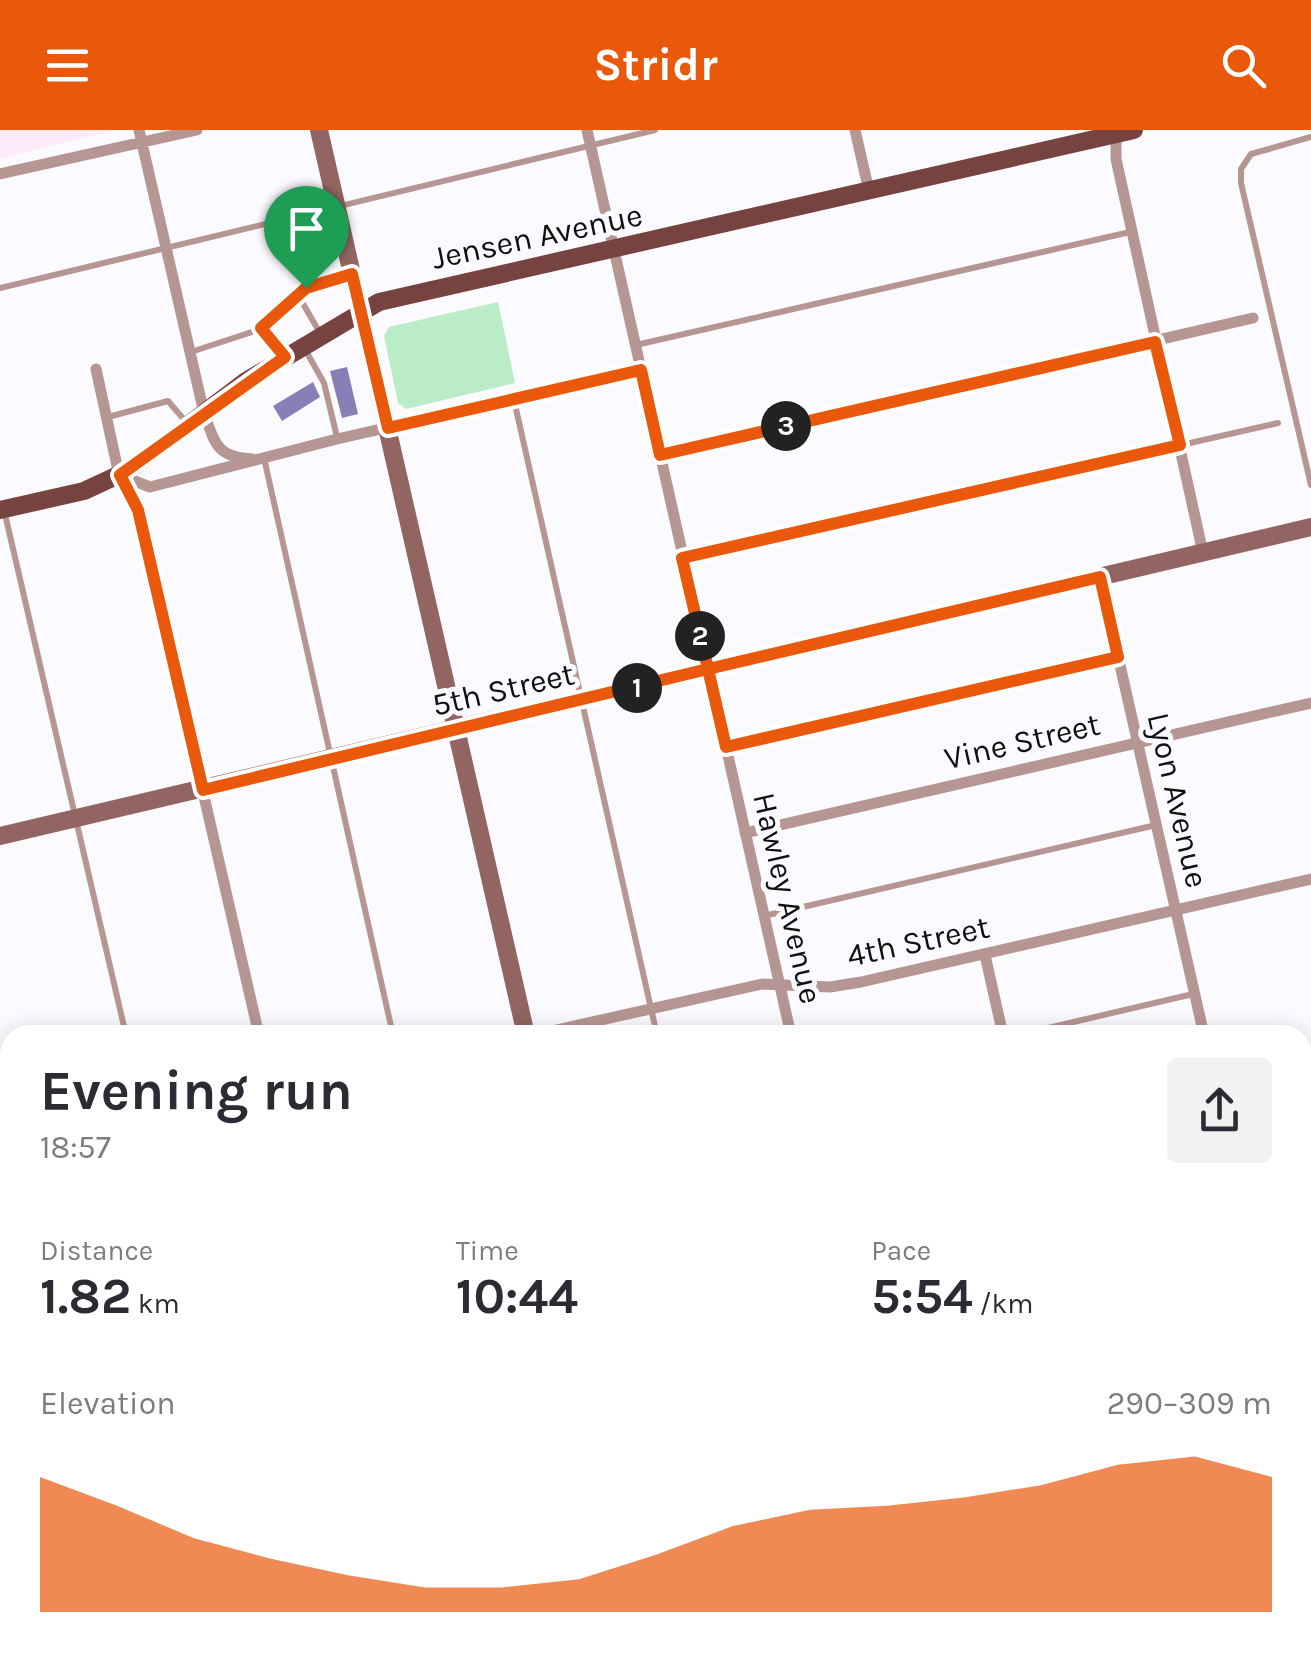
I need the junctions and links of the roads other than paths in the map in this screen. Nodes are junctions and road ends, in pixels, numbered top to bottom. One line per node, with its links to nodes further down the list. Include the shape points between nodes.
1 (197, 130): 7 (street)
2 (319, 130): 12 (street)
3 (586, 130): 9 (street, Hawley Avenue)
4 (656, 130): 9 (lane)
5 (855, 130): 11 (street)
6 (1122, 132): 11 (main road, Jensen Avenue); 13 (street, via 1116,159)
7 (141, 136): 10 (street); 14 (street)
8 (1311, 136): 40 (lane, via 1251,154 1241,183)
9 (590, 145): 12 (lane); 15 (street, Hawley Avenue)
10 (0, 174)
11 (870, 192): 15 (main road, Jensen Avenue)
12 (337, 207): 14 (lane); 16 (street)
13 (1132, 232): 23 (street); 25 (lane)
14 (167, 250): 17 (lane); 26 (street)
15 (614, 250): 19 (main road, Jensen Avenue); 25 (street, Hawley Avenue)
16 (352, 274): 18 (lane); 19 (street)
17 (0, 288)
18 (298, 295): 21 (lane); 22 (lane)
19 (360, 310): 22 (main road, Jensen Avenue); 34 (street)
20 (1253, 318): 23 (street)
21 (261, 328): 26 (lane); 27 (lane)
22 (321, 334): 24 (main road, Jensen Avenue)
23 (1155, 342): 36 (street); 37 (street)
24 (303, 345): 27 (main road, Jensen Avenue); 35 (lane, via 324,383)
25 (636, 345): 29 (street, Hawley Avenue)
26 (190, 352): 32 (street)
27 (285, 357): 32 (main road, Jensen Avenue)
28 (96, 368): 31 (street)
29 (641, 370): 30 (street); 37 (street, Hawley Avenue)
30 (514, 399): 34 (street); 48 (lane)
31 (106, 418): 32 (lane, via 168,401); 39 (street)
32 (197, 419): 38 (street, via 234,458); 39 (main road, Jensen Avenue)
33 (1278, 423): 36 (lane)
34 (388, 428): 35 (street); 50 (street)
35 (337, 439): 38 (street)
36 (1180, 445): 43 (street); 44 (lane)
37 (660, 455): 44 (street, Hawley Avenue)
38 (258, 458): 39 (street, via 150,487); 53 (lane)
39 (120, 475): 41 (main road, Jensen Avenue); 54 (street, via 138,510)
40 (1311, 485)
41 (2, 510): 55 (lane)
42 (1311, 528): 43 (street, 5th Street)
43 (1203, 553): 45 (street, 5th Street)
44 (682, 558): 47 (street, Hawley Avenue)
45 (1100, 577): 46 (street, Lyon Avenue); 47 (street, 5th Street)
46 (1118, 657): 51 (street, Lyon Avenue); 52 (lane)
47 (708, 669): 48 (street, 5th Street); 52 (street, Hawley Avenue)
48 (583, 701): 50 (street, 5th Street); 65 (lane)
49 (1311, 702): 51 (street, Vine Street)
50 (456, 731): 53 (street, 5th Street); 69 (street)
51 (1137, 743): 56 (street, Lyon Avenue); 57 (street, Vine Street)
52 (726, 747): 57 (street, Hawley Avenue)
53 (332, 760): 54 (street, 5th Street); 68 (lane)
54 (203, 790): 55 (street, 5th Street); 67 (street)
55 (78, 818): 58 (street, 5th Street); 66 (lane)
56 (1156, 826): 60 (street, Lyon Avenue); 61 (lane)
57 (745, 833): 61 (street, Hawley Avenue)
58 (0, 836)
59 (1311, 878): 60 (street, 4th Street)
60 (1175, 910): 62 (street, 4th Street); 64 (street, Lyon Avenue)
61 (764, 916): 63 (street, Hawley Avenue)
62 (985, 955): 63 (street, 4th Street, via 830,988); 73 (street)
63 (779, 983): 65 (street, 4th Street); 72 (street, Hawley Avenue)
64 (1195, 994): 74 (lane); 75 (street, Lyon Avenue)
65 (651, 1009): 70 (street, 4th Street); 71 (lane)
66 (124, 1025)
67 (257, 1025)
68 (391, 1025)
69 (524, 1025)
70 (579, 1025)
71 (655, 1025)
72 (789, 1025)
73 (1001, 1025)
74 (1061, 1025)
75 (1202, 1025)

